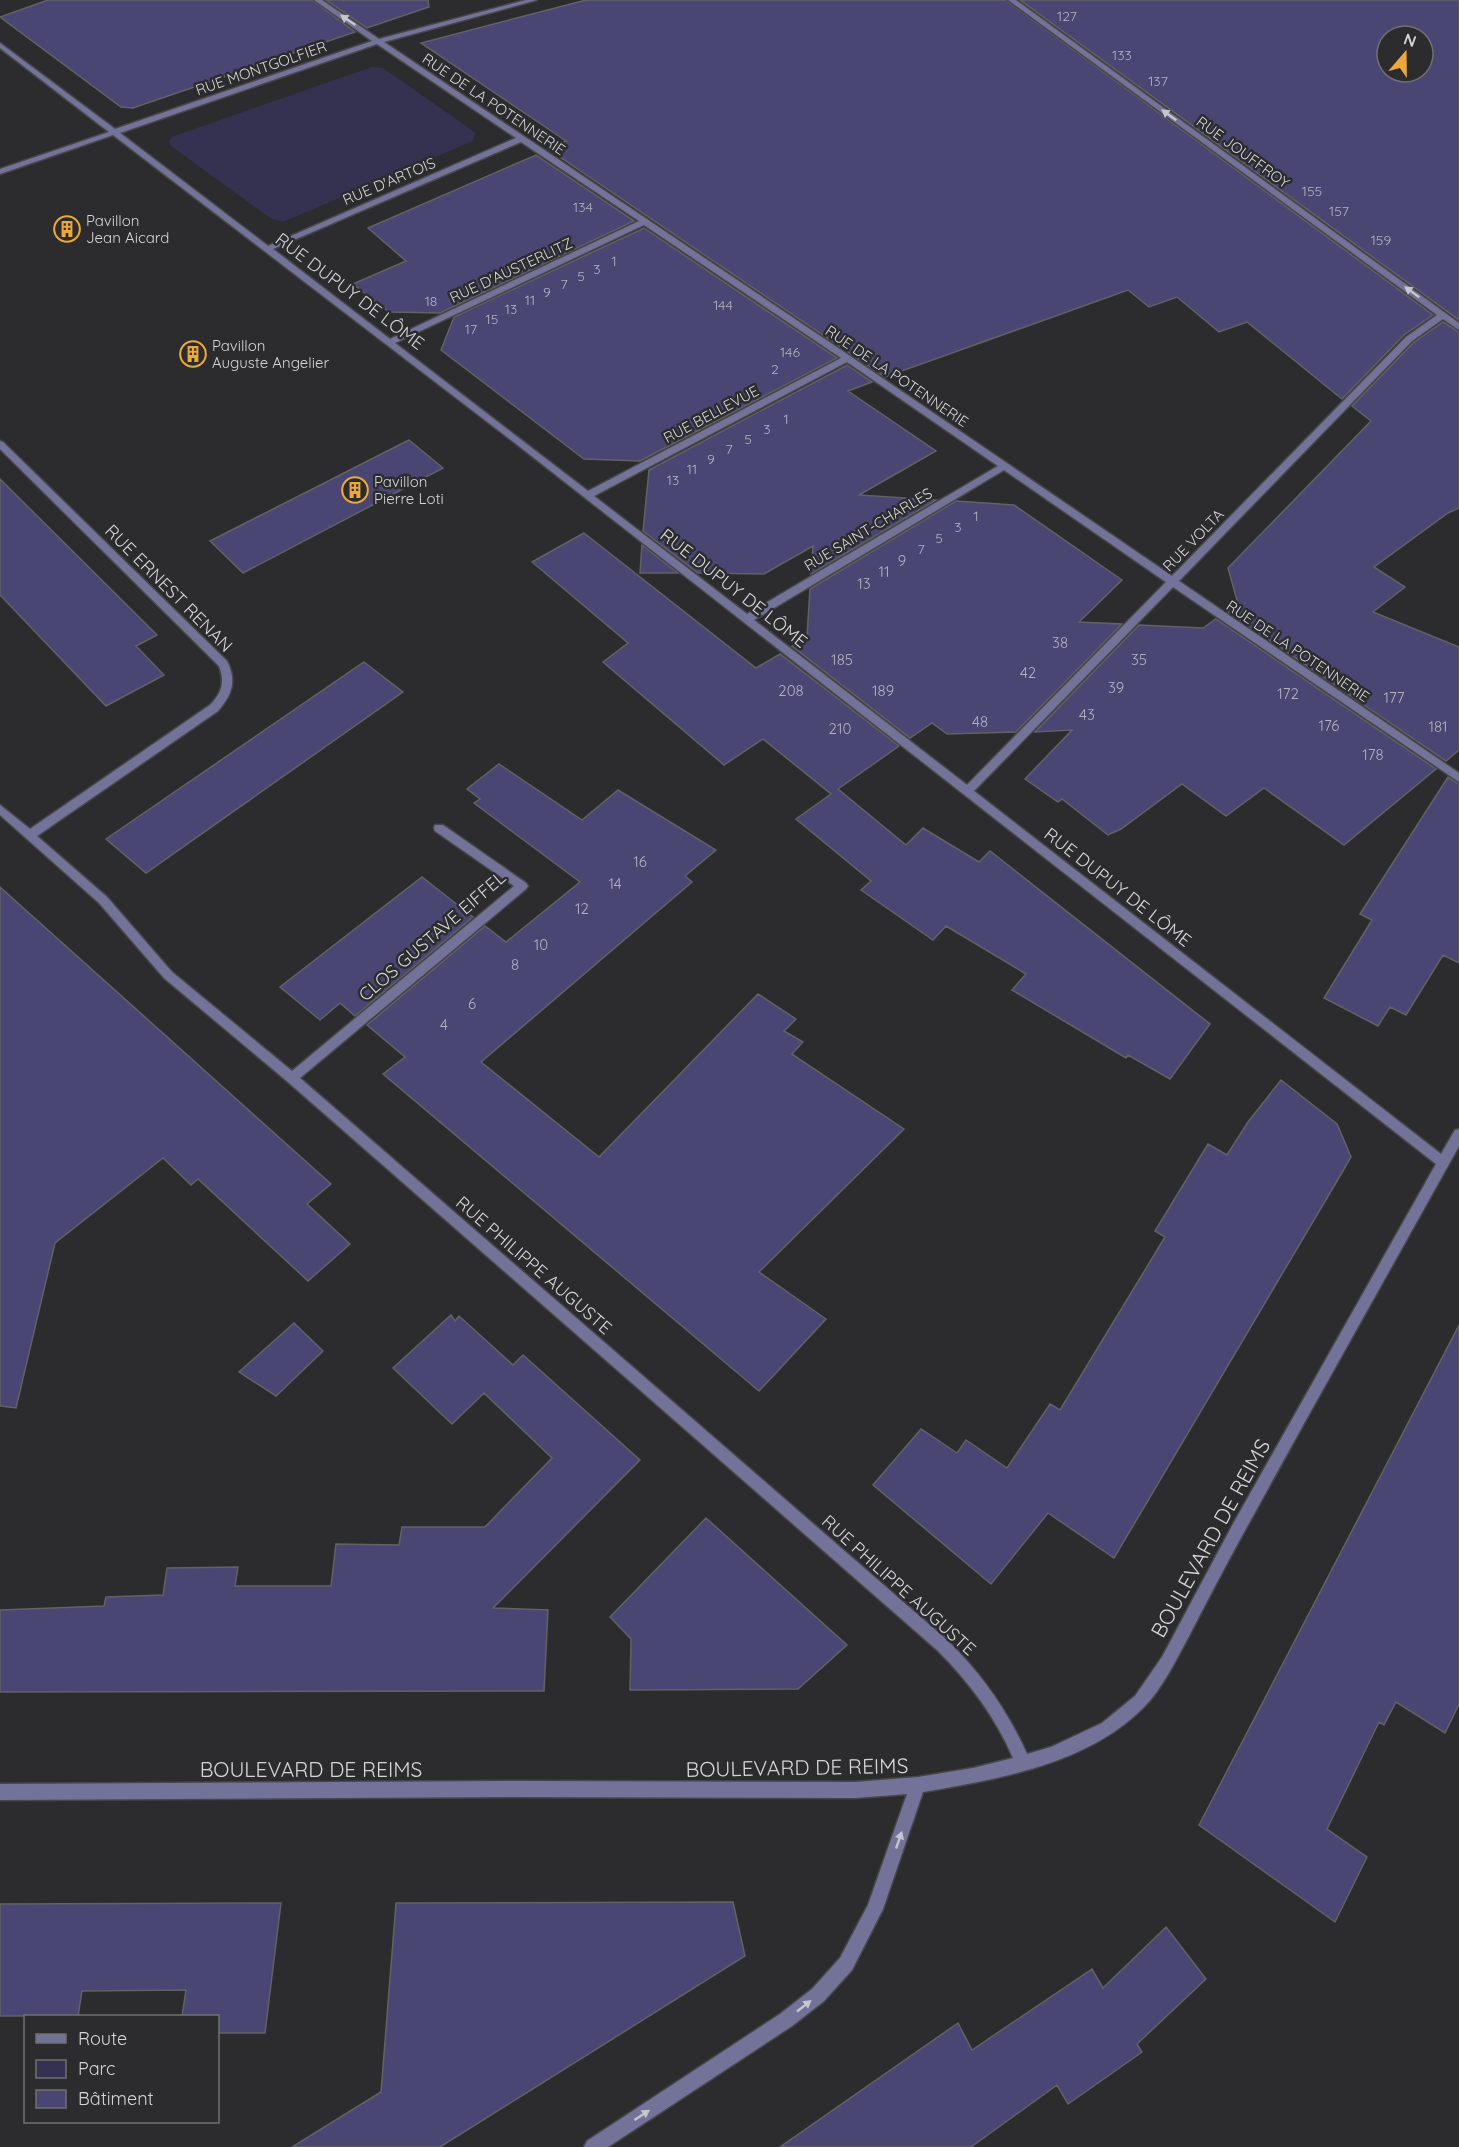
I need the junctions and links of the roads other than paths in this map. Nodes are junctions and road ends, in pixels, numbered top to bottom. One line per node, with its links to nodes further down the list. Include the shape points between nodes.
1 (317, 0): 4 (street, RUE DE LA POTENNERIE, one-way to 1)
2 (534, 0): 4 (street, RUE MONTGOLFIER)
3 (1011, 0): 11 (street, RUE JOUFFROY, one-way to 3)
4 (378, 41): 6 (street, RUE MONTGOLFIER); 7 (street, RUE DE LA POTENNERIE)
5 (0, 45): 6 (street, RUE DUPUY DE LÔME)
6 (115, 134): 8 (street, RUE MONTGOLFIER); 10 (street, RUE DUPUY DE LÔME)
7 (521, 139): 9 (street, RUE DE LA POTENNERIE); 10 (street, RUE D'ARTOIS)
8 (0, 172)
9 (644, 222): 13 (street, RUE D'AUSTERLITZ); 14 (street, RUE DE LA POTENNERIE)
10 (267, 249): 13 (street, RUE DUPUY DE LÔME)
11 (1443, 315): 12 (street, RUE JOUFFROY); 18 (street, RUE VOLTA, via 1409,339)
12 (1459, 327)
13 (390, 342): 17 (street, RUE DUPUY DE LÔME)
14 (847, 358): 16 (street, RUE DE LA POTENNERIE); 17 (street, RUE BELLEVUE)
15 (0, 444): 24 (street, RUE ERNEST RENAN, via 223,664 229,681 227,692 214,708)
16 (1004, 465): 18 (street, RUE DE LA POTENNERIE); 19 (street, RUE SAINT-CHARLES)
17 (588, 495): 19 (street, RUE DUPUY DE LÔME)
18 (1172, 582): 20 (street, RUE DE LA POTENNERIE); 21 (street, RUE VOLTA)
19 (747, 619): 21 (street, RUE DUPUY DE LÔME)
20 (1459, 778)
21 (968, 791): 27 (street, RUE DUPUY DE LÔME)
22 (0, 809): 24 (street, RUE PHILIPPE AUGUSTE)
23 (439, 828): 25 (street, CLOS GUSTAVE EIFFEL, via 522,886)
24 (30, 835): 25 (street, RUE PHILIPPE AUGUSTE, via 103,900 168,975)
25 (292, 1078): 28 (street, RUE PHILIPPE AUGUSTE, via 949,1652 984,1687)
26 (1459, 1134): 27 (street, BOULEVARD DE REIMS)
27 (1444, 1162): 28 (street, BOULEVARD DE REIMS, via 1140,1701 1107,1728 1077,1744)
28 (1023, 1763): 29 (street, BOULEVARD DE REIMS)
29 (918, 1785): 30 (street, BOULEVARD DE REIMS, via 845,1791); 31 (street, one-way to 29, via 786,2020 818,1995 846,1964 875,1909)
30 (0, 1792)
31 (593, 2147)

